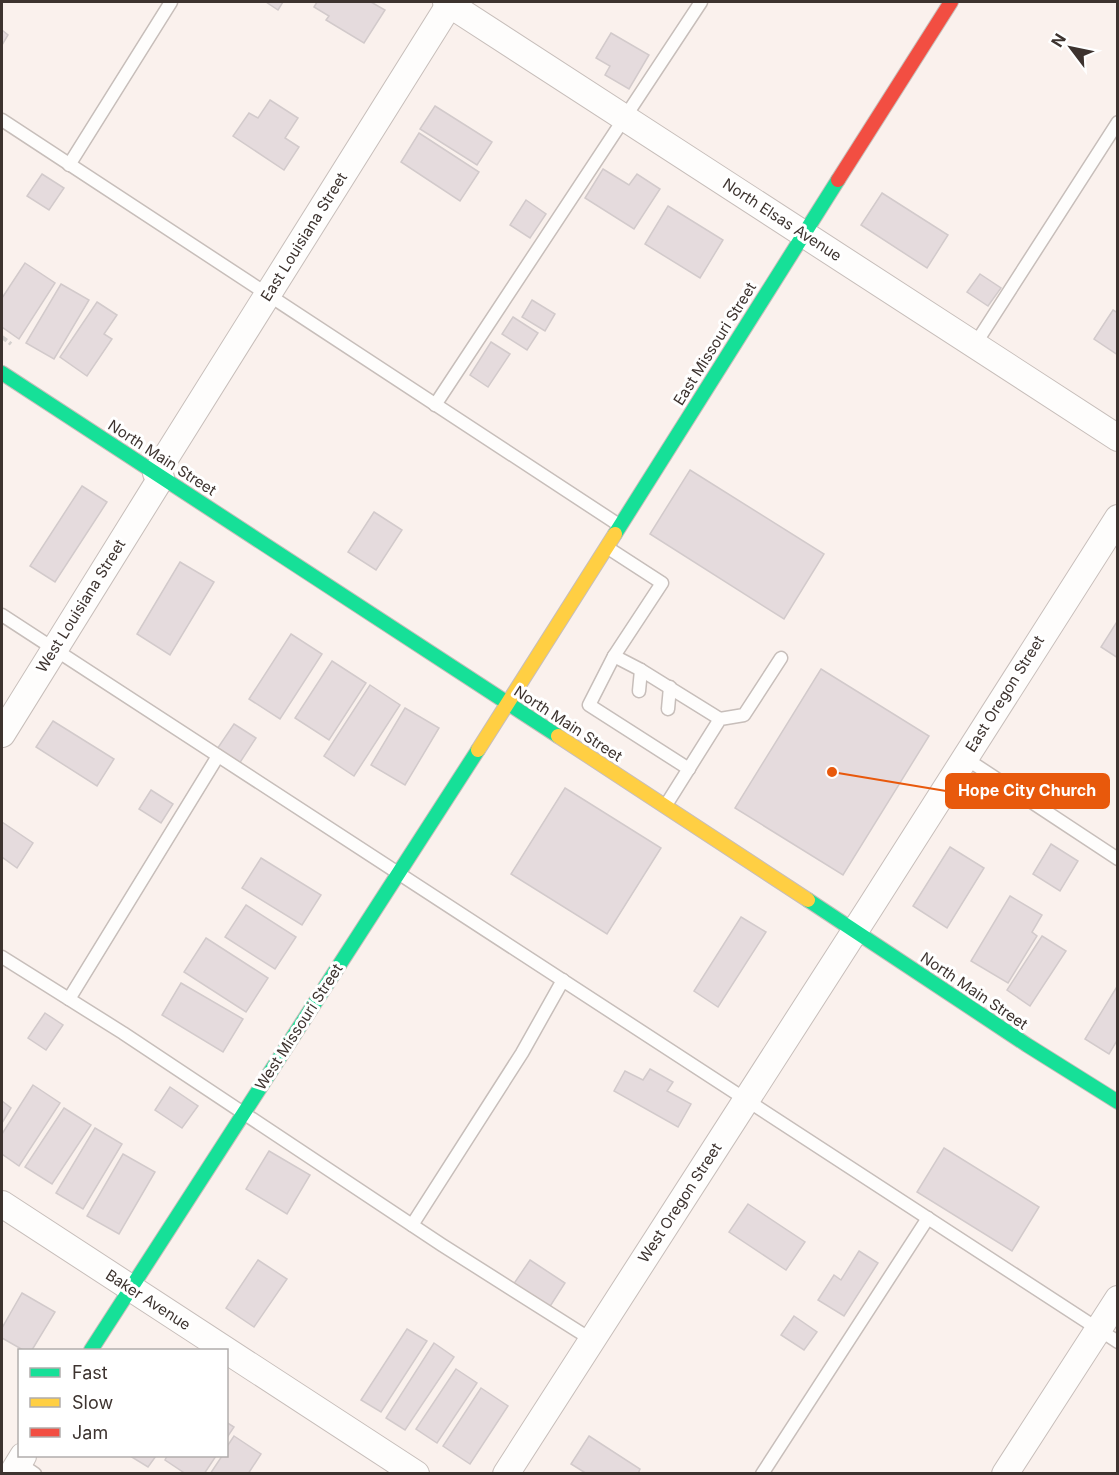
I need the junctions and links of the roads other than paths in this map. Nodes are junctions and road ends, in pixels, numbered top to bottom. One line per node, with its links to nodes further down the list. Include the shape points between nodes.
1 (171, 2): 8 (lane)
2 (449, 2): 5 (street, North Elsas Avenue); 10 (street, East Louisiana Street)
3 (701, 2): 5 (lane)
4 (951, 2): 9 (street, East Missouri Street)
5 (626, 117): 9 (street, North Elsas Avenue); 13 (lane)
6 (2, 120): 8 (lane)
7 (1118, 122): 11 (lane)
8 (69, 165): 10 (lane)
9 (803, 235): 11 (street, North Elsas Avenue); 17 (street, East Missouri Street)
10 (268, 295): 13 (lane); 15 (street, East Louisiana Street)
11 (974, 346): 14 (street, North Elsas Avenue)
12 (2, 373): 15 (street, North Main Street)
13 (435, 405): 17 (lane)
14 (1118, 438)
15 (158, 476): 20 (street, West Louisiana Street); 26 (street, North Main Street)
16 (1118, 518): 31 (street, East Oregon Street)
17 (620, 526): 18 (street, East Missouri Street)
18 (606, 547): 21 (lane, via 662,583); 26 (street, East Missouri Street)
19 (2, 615): 20 (lane)
20 (54, 649): 29 (street, West Louisiana Street); 30 (lane)
21 (614, 656): 23 (lane); 32 (lane, via 589,705 663,747)
22 (781, 658): 28 (lane, via 744,715)
23 (641, 670): 24 (lane); 25 (lane)
24 (670, 687): 27 (lane); 28 (lane)
25 (639, 691)
26 (507, 704): 33 (street, North Main Street); 35 (street, West Missouri Street)
27 (668, 709)
28 (720, 719): 32 (lane)
29 (2, 734)
30 (219, 756): 35 (lane); 39 (lane)
31 (965, 758): 34 (lane); 36 (street, East Oregon Street)
32 (689, 769): 33 (lane)
33 (666, 806): 36 (street, North Main Street)
34 (1118, 859)
35 (398, 873): 38 (lane); 42 (street, West Missouri Street)
36 (855, 932): 40 (street, West Oregon Street); 41 (street, North Main Street)
37 (2, 957): 39 (lane)
38 (563, 980): 40 (lane); 45 (lane, via 522,1053)
39 (69, 999): 42 (lane)
40 (746, 1100): 44 (lane); 49 (street, West Oregon Street)
41 (1118, 1102)
42 (244, 1113): 45 (lane); 46 (street, West Missouri Street)
43 (2, 1204): 46 (street, Baker Avenue)
44 (927, 1218): 48 (lane); 55 (lane)
45 (412, 1225): 49 (lane)
46 (131, 1289): 50 (street, West Missouri Street); 51 (street, Baker Avenue)
47 (1118, 1299): 48 (street)
48 (1108, 1335): 56 (street)
49 (592, 1340): 54 (street, West Oregon Street)
50 (92, 1349)
51 (224, 1349)
52 (228, 1352): 53 (street, Baker Avenue)
53 (416, 1473)
54 (506, 1473)
55 (762, 1473)
56 (1005, 1473)

